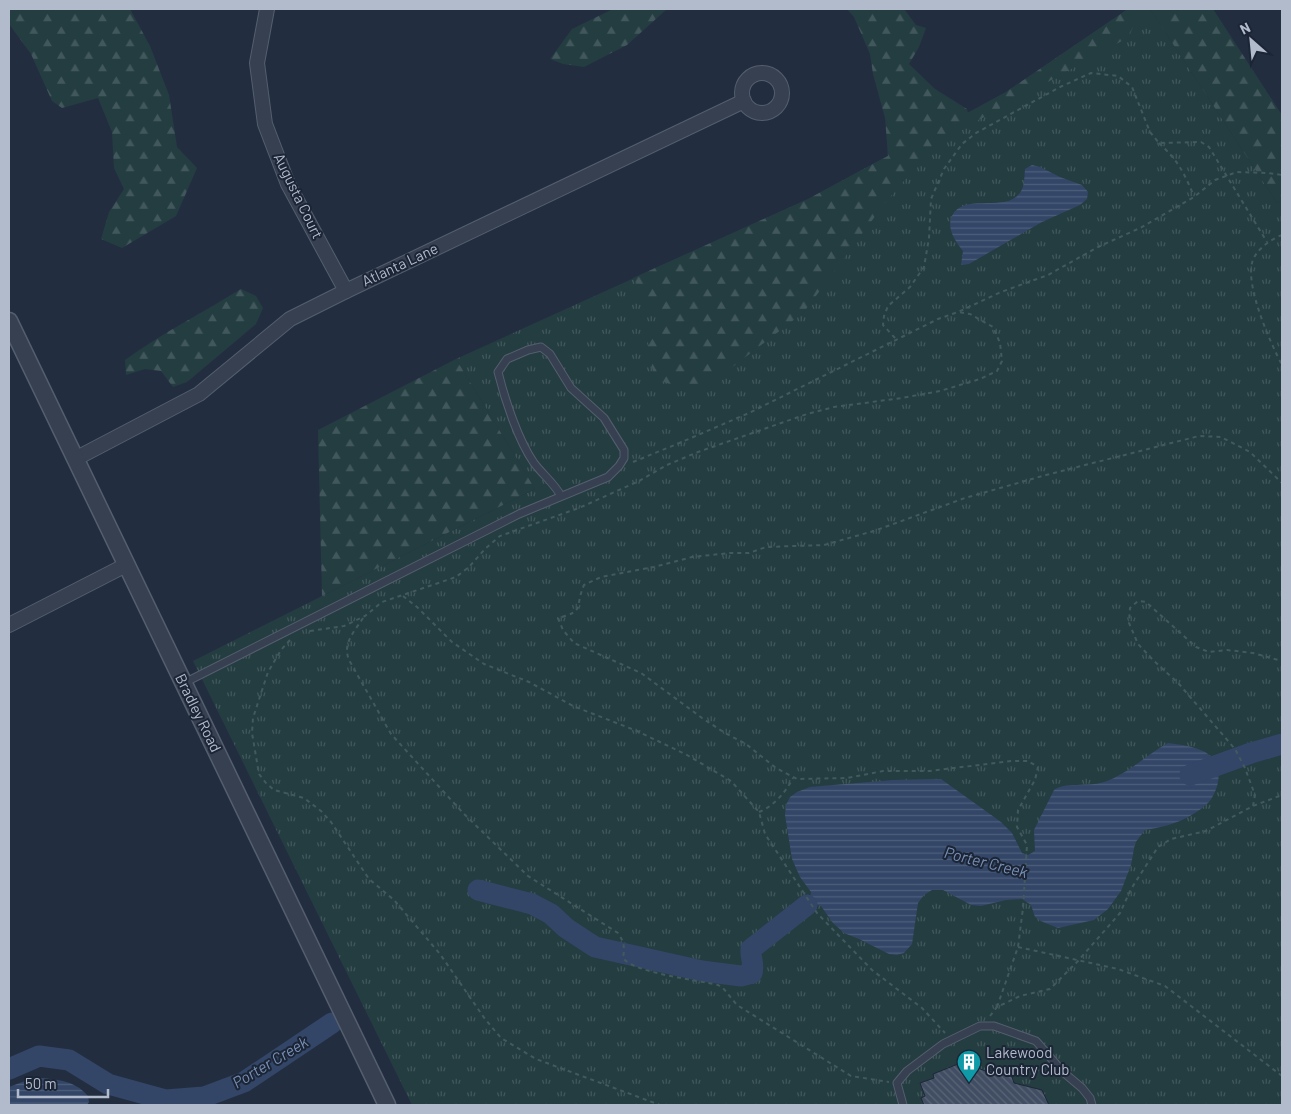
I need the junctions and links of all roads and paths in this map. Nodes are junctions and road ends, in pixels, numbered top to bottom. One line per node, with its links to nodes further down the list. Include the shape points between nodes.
1 (267, 9): 9 (street, Augusta Court, via 257,63 265,124 288,184)
2 (744, 101): 9 (street, Atlanta Lane)
3 (1159, 143): 5 (path, via 1201,142 1209,147); 6 (path, via 1173,156); 12 (path, via 1150,132 1132,87 1118,76 1091,72 976,133 962,144 944,170 931,199 924,268 910,287 888,306 884,316 884,325)
4 (1282, 175): 5 (path, via 1237,172)
5 (1226, 176): 6 (path, via 1214,180); 8 (path)
6 (1194, 197): 10 (path, via 1048,275)
7 (1282, 235): 8 (path)
8 (1267, 242): 13 (path, via 1252,262 1253,281 1270,342)
9 (346, 291): 14 (street, Atlanta Lane, via 290,319 199,394)
10 (958, 312): 12 (path); 19 (path, via 970,314 993,327 1000,343 1002,361 997,371 940,391 806,414 698,452 579,508 500,536 456,577)
11 (9, 321): 14 (street, Bradley Road)
12 (895, 339): 15 (path, via 749,413)
13 (1282, 365)
14 (75, 459): 18 (street, Bradley Road)
15 (619, 466): 17 (lane, via 608,476); 17 (lane, via 624,450 604,418 571,388 550,354 541,347 507,359 498,372 503,393 526,449)
16 (1282, 483): 26 (path, via 1250,452 1221,437 1199,436 965,498 834,543 766,547 749,553 692,558 601,577 584,585 579,595 578,610 558,618 574,643 642,673 702,718)
17 (561, 496): 25 (lane)
18 (126, 565): 21 (street); 25 (street, Bradley Road)
19 (403, 596): 20 (path, via 382,602); 29 (path, via 452,642 484,664 687,756 731,780)
20 (365, 616): 22 (path, via 344,626); 34 (path, via 350,638 346,652 348,660 399,745 528,876 618,933 624,942 622,958 625,962 644,970 718,985 737,1005 850,1076)
21 (9, 625)
22 (304, 632)
23 (294, 637): 36 (path, via 281,650 268,672 253,718 252,733 259,774 266,783 274,790 304,798 321,811 369,879 394,900 440,954 501,1038 536,1059)
24 (1282, 661): 28 (path, via 1253,653 1209,652 1196,647 1146,602 1138,601 1130,608 1130,623 1138,644 1179,684 1235,749 1255,795)
25 (183, 683): 35 (street, Bradley Road)
26 (793, 777): 29 (path, via 771,807); 30 (path, via 847,778 884,771 930,771 1028,761 1038,767 1035,780 1018,810 1017,827 1027,845 1024,908)
27 (1282, 795): 28 (path)
28 (1253, 806): 31 (path, via 1206,831 1171,838 1158,847 1120,912)
29 (759, 812): 32 (path, via 765,834 817,913 872,970 922,1008)
30 (1018, 947): 31 (path); 31 (path, via 997,1007 1020,996 1050,988)
31 (1078, 960): 33 (path, via 1118,969 1164,986)
32 (951, 1040): 34 (lane, via 906,1071); 38 (lane, via 980,1026 994,1026 1036,1041 1082,1088)
33 (1282, 1076)
34 (897, 1083): 37 (lane)
35 (387, 1105)
36 (660, 1105)
37 (902, 1105)
38 (1092, 1105)

